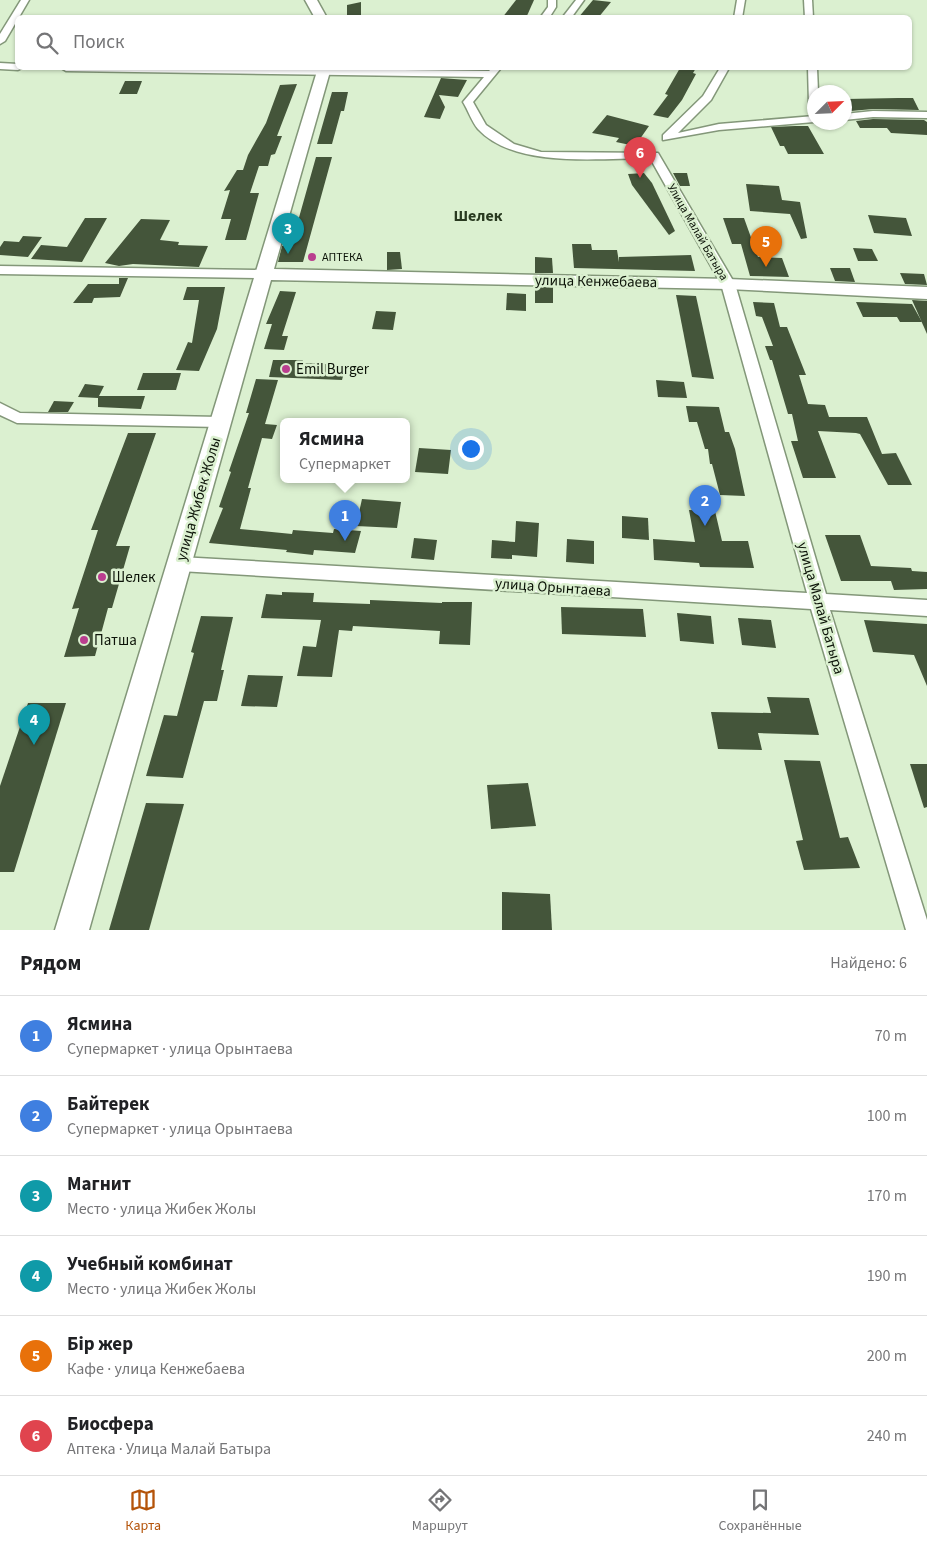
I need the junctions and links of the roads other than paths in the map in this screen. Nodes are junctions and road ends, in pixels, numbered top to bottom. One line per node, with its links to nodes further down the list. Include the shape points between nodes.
1 (25, 0): 7 (street)
2 (311, 0): 8 (main road)
3 (552, 0): 9 (street, via 552,7)
4 (580, 0): 10 (street)
5 (740, 0): 11 (street)
6 (808, 0): 12 (street)
7 (16, 15)
8 (320, 15)
9 (546, 15)
10 (568, 15)
11 (738, 15)
12 (809, 15)
13 (15, 16): 14 (street)
14 (0, 41)
15 (0, 66): 16 (street)
16 (15, 67)
17 (324, 70): 20 (street); 28 (main road, улица Жибек Жолы)
18 (723, 70): 25 (street, via 707,98)
19 (812, 70): 21 (street)
20 (493, 71): 26 (street, via 468,102 482,127 510,146 540,155)
21 (813, 85)
22 (852, 115): 23 (street)
23 (927, 116)
24 (807, 120): 25 (street, via 719,127)
25 (667, 138): 26 (street)
26 (654, 155): 29 (street, Улица Малай Батыра)
27 (0, 270): 28 (street)
28 (264, 274): 29 (main road, улица Кенжебаева); 32 (main road, улица Жибек Жолы)
29 (728, 284): 30 (main road, улица Кенжебаева); 34 (street, улица Малай Батыра)
30 (927, 294)
31 (0, 408): 32 (street, via 17,418)
32 (220, 422): 33 (main road, улица Жибек Жолы)
33 (180, 564): 34 (street, улица Орынтаева); 36 (main road, улица Жибек Жолы)
34 (819, 603): 35 (street, улица Орынтаева); 37 (street, улица Малай Батыра)
35 (927, 608)
36 (72, 930)
37 (918, 930)

